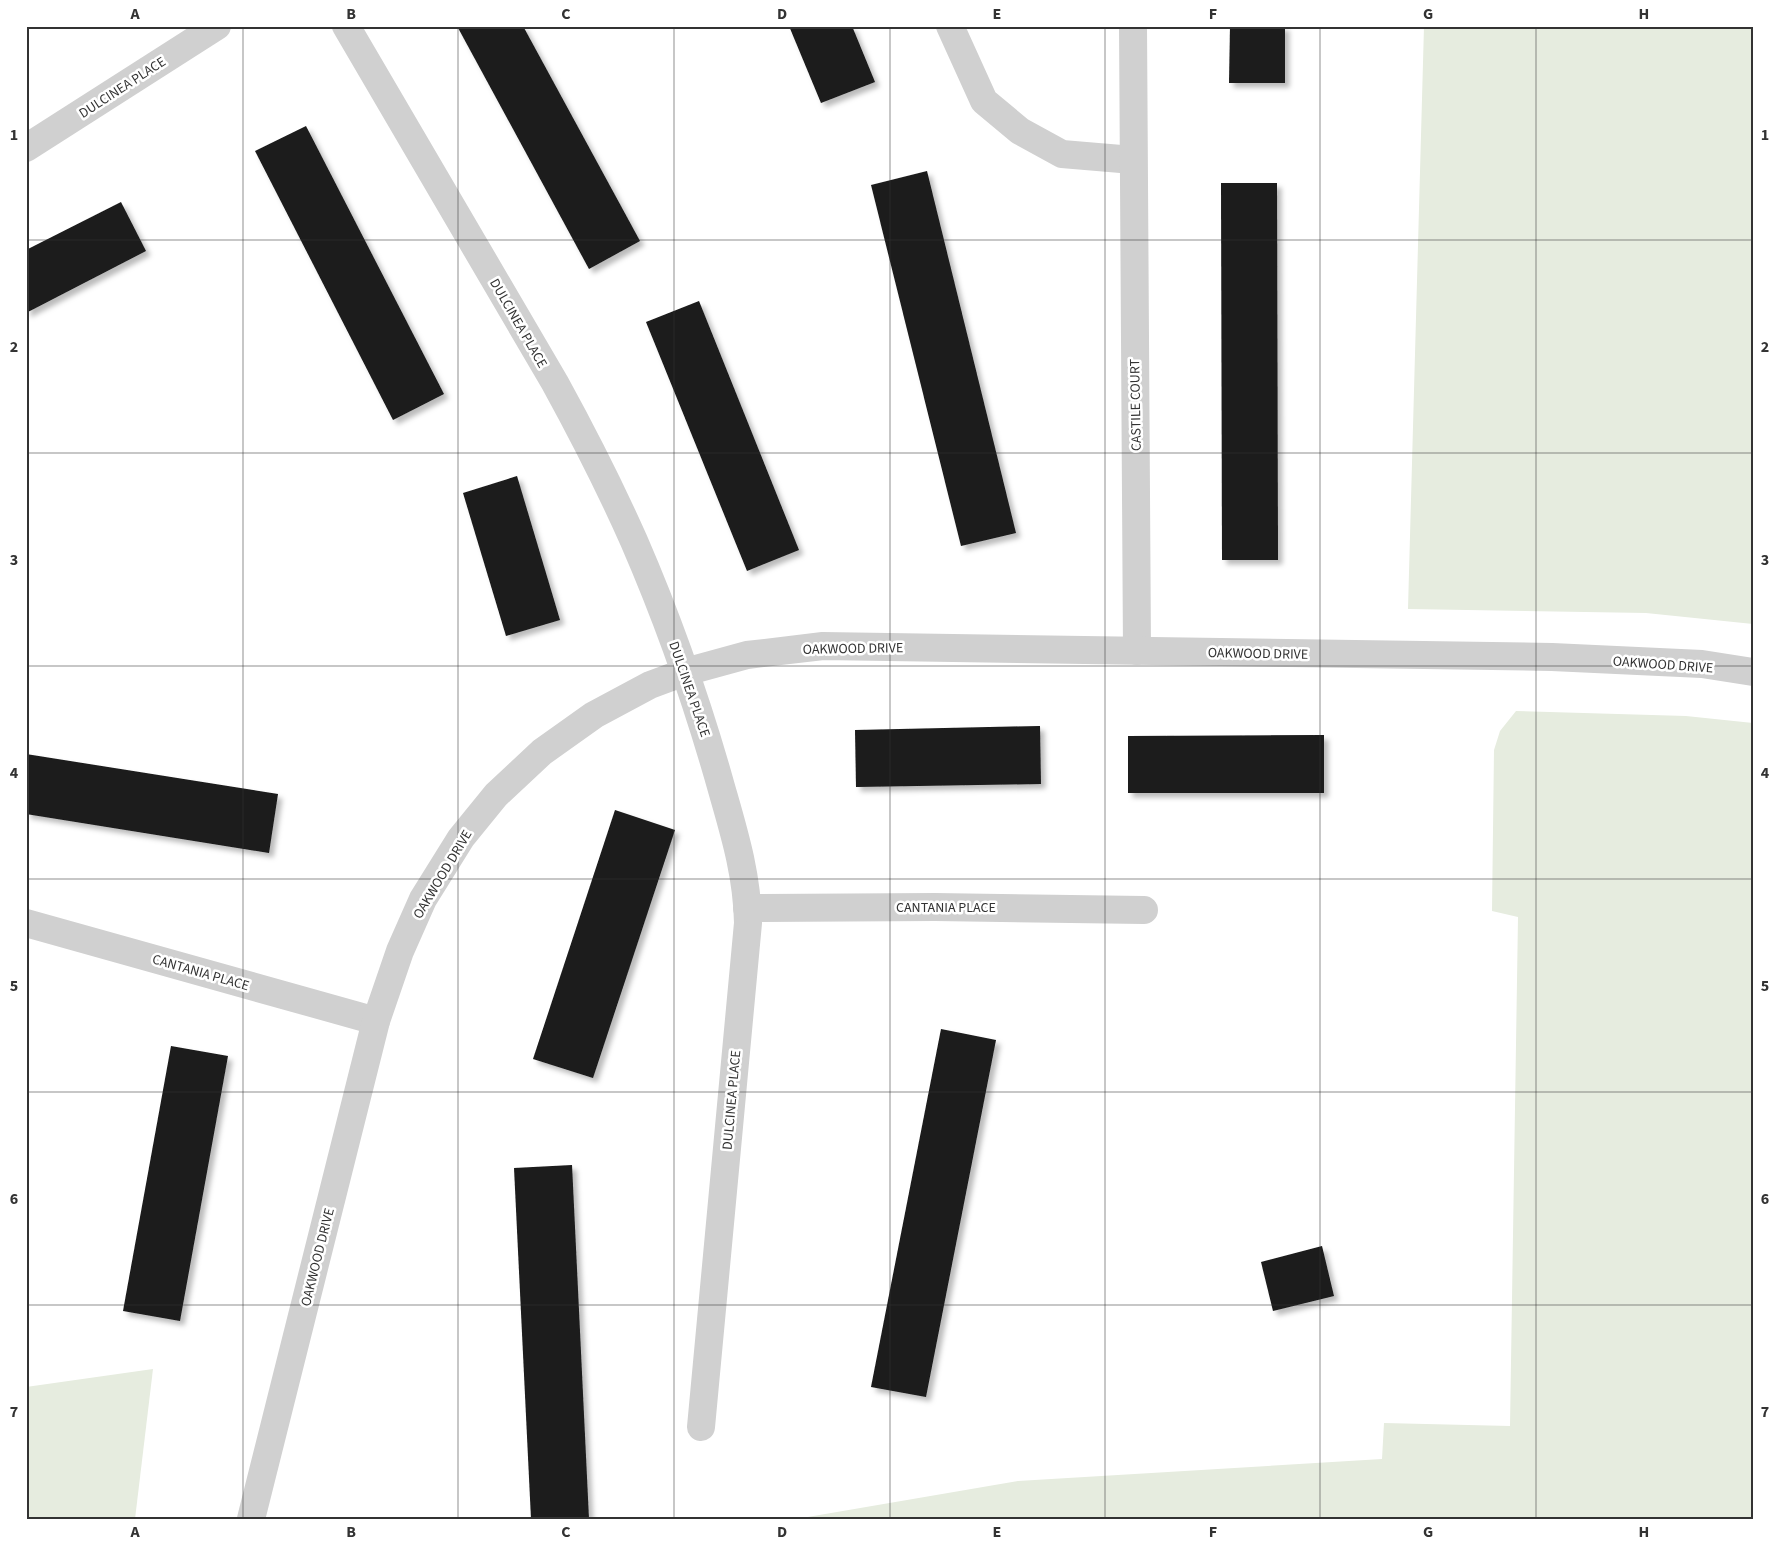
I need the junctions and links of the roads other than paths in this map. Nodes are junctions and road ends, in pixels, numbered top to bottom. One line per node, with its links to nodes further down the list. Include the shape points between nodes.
1 (217, 26): 5 (street, DULCINEA PLACE)
2 (346, 26): 8 (street, DULCINEA PLACE, via 579,427 634,541)
3 (950, 26): 6 (street, via 984,101 1020,131 1062,154)
4 (1132, 26): 6 (street, CASTILE COURT)
5 (26, 148)
6 (1133, 160): 7 (street, CASTILE COURT)
7 (1137, 651): 8 (street, OAKWOOD DRIVE, via 823,646 747,655); 9 (street, OAKWOOD DRIVE, via 1552,657 1702,664)
8 (685, 672): 10 (street, DULCINEA PLACE, via 741,857); 13 (street, OAKWOOD DRIVE, via 650,685 594,715 542,752 496,795 461,838 424,899 400,951)
9 (1753, 672)
10 (747, 908): 11 (street, CANTANIA PLACE); 14 (street, DULCINEA PLACE)
11 (1144, 910)
12 (26, 923): 13 (street, CANTANIA PLACE)
13 (376, 1021): 15 (street, OAKWOOD DRIVE)
14 (701, 1427)
15 (251, 1519)

